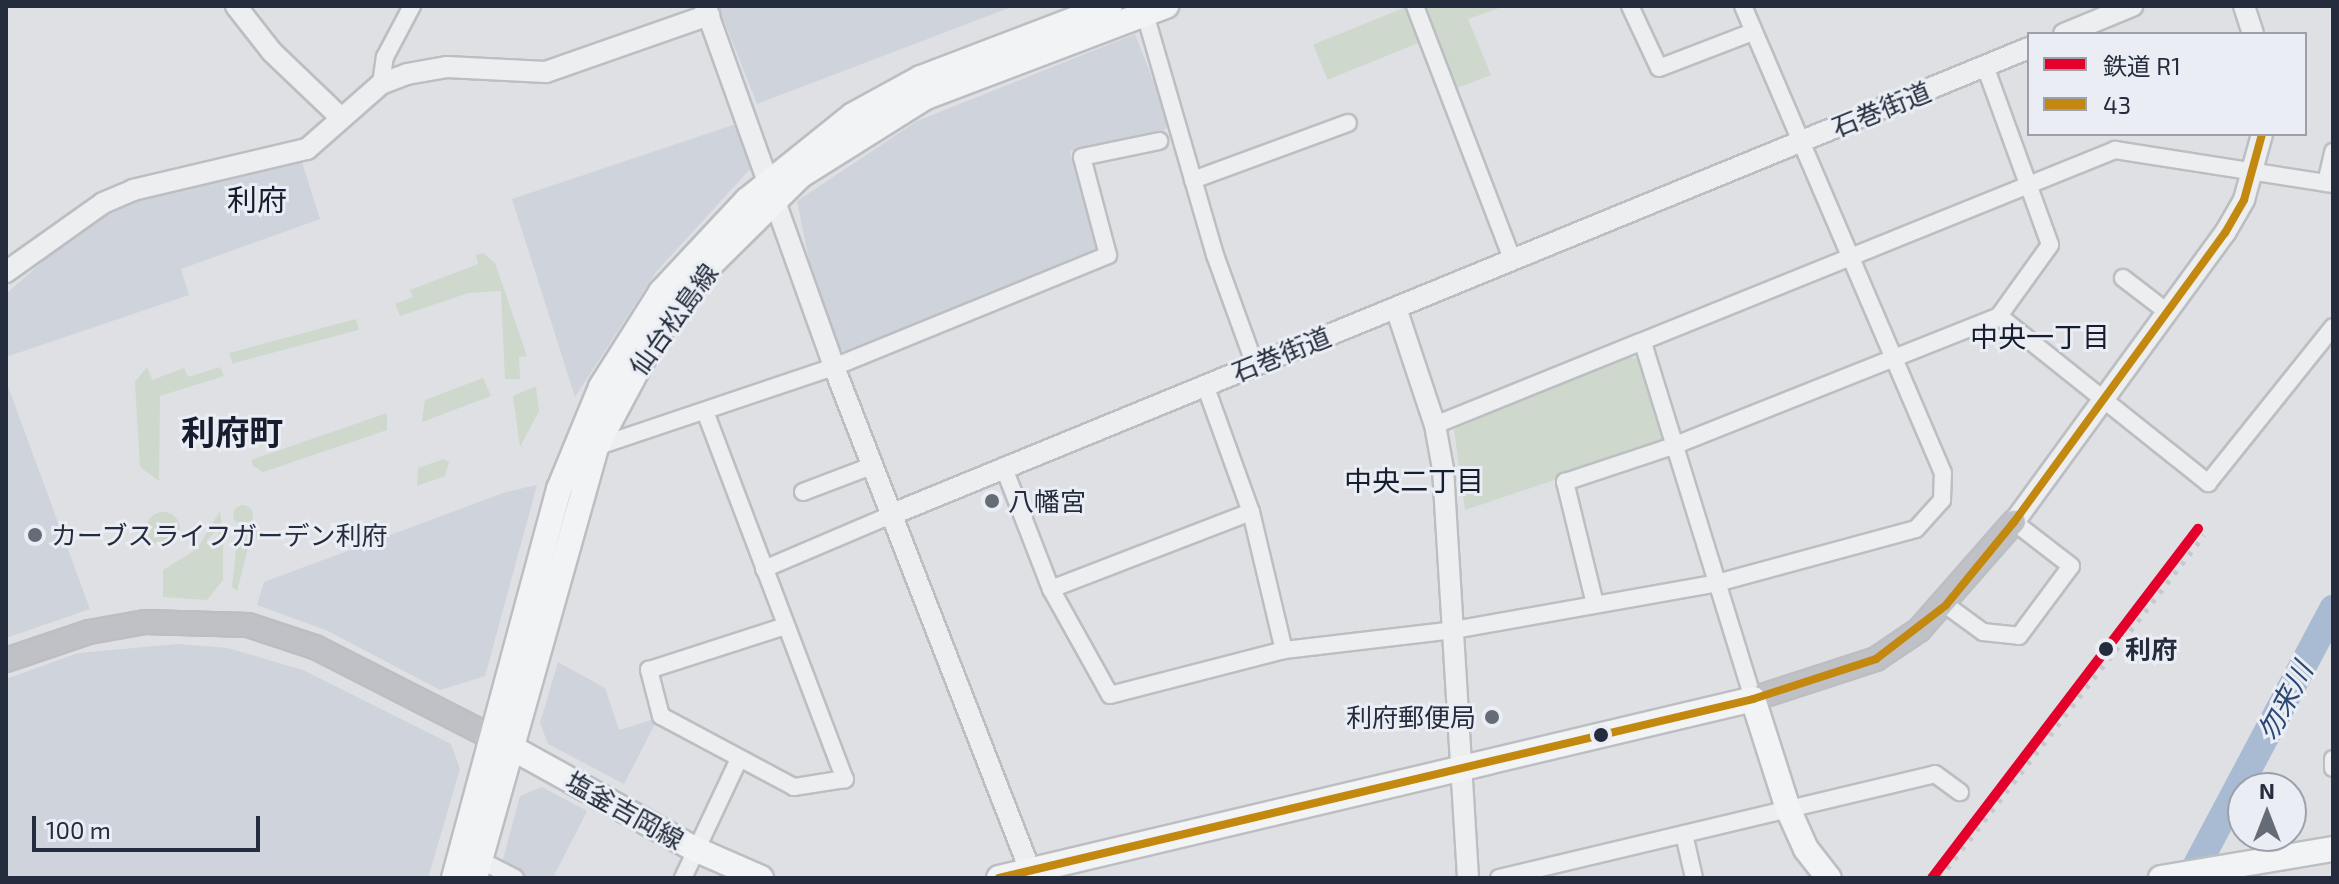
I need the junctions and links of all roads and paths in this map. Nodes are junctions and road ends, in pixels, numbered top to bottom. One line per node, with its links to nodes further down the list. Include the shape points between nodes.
1 (236, 6): 17 (street, via 272,52)
2 (412, 6): 16 (street, via 381,68)
3 (1110, 6): 27 (main road, 仙台松島線, via 913,82 853,115)
4 (1415, 6): 28 (street)
5 (1630, 6): 11 (street, via 1659,68)
6 (1743, 6): 11 (street)
7 (2132, 6): 12 (street)
8 (2244, 6): 13 (street)
9 (1155, 10): 24 (street); 27 (main road, 仙台松島線, via 926,97)
10 (707, 11): 16 (street, via 546,72 447,67); 27 (street)
11 (1753, 32): 21 (street)
12 (2069, 32)
13 (2252, 32)
14 (2027, 49): 15 (street, 石巻街道)
15 (1985, 66): 21 (street, 石巻街道); 26 (street)
16 (381, 84): 17 (street)
17 (341, 118): 30 (street, via 307,149 286,158 133,190 103,203)
18 (1348, 123): 24 (street)
19 (2262, 136): 23 (street)
20 (1159, 141): 39 (street, via 1082,157 1108,255)
21 (1799, 141): 28 (street, 石巻街道); 29 (street)
22 (2333, 152): 25 (street)
23 (2255, 172): 25 (street); 26 (street, via 2115,150); 33 (street, via 2225,233)
24 (1193, 180): 38 (street)
25 (2330, 183)
26 (2029, 186): 29 (street); 34 (street, via 2050,245)
27 (772, 189): 39 (street); 45 (main road, 仙台松島線, via 678,304 621,395); 62 (main road, 仙台松島線, via 661,292 601,387 559,489)
28 (1512, 259): 32 (street, 石巻街道)
29 (1850, 259): 36 (street); 37 (street)
30 (6, 272)
31 (2123, 278): 33 (street)
32 (1396, 308): 38 (street, 石巻街道); 43 (street)
33 (2166, 311): 41 (street)
34 (1999, 316): 37 (street); 41 (street)
35 (2333, 327): 41 (street, via 2208,483)
36 (1643, 343): 43 (street); 44 (street)
37 (1893, 358): 44 (street); 53 (street, via 1943,473 1946,487 1933,516 1893,537)
38 (1255, 365): 40 (street, 石巻街道)
39 (834, 367): 42 (street); 46 (street)
40 (1205, 385): 47 (street, 石巻街道); 49 (street)
41 (2100, 401): 51 (street)
42 (706, 414): 45 (street); 52 (street)
43 (1435, 425): 58 (street, via 1449,523)
44 (1673, 446): 53 (street); 55 (street, via 1565,482)
45 (596, 447): 62 (main road, 仙台松島線)
46 (874, 465): 48 (street); 50 (street)
47 (1004, 468): 50 (street, 石巻街道); 54 (street)
48 (803, 492)
49 (1251, 512): 54 (street); 59 (street)
50 (895, 513): 52 (street); 74 (street)
51 (2014, 522): 56 (main road); 56 (street, via 2071,566 2019,636 1983,632)
52 (764, 569): 57 (street)
53 (1717, 583): 55 (street); 61 (street)
54 (1051, 589): 59 (street, via 1110,695)
55 (1595, 604): 58 (street)
56 (1946, 605): 61 (main road, via 1876,659)
57 (785, 626): 63 (street, via 845,779 794,787); 63 (street, via 649,670 661,716)
58 (1454, 630): 59 (street); 65 (street)
59 (1284, 650)
60 (6, 660): 62 (main road, via 132,623 179,619 248,625 315,647)
61 (1753, 699): 65 (main road); 68 (main road)
62 (501, 741): 70 (main road, 塩釜吉岡線); 72 (main road, 仙台松島線); 75 (main road, 仙台松島線)
63 (739, 759): 70 (street)
64 (2333, 759): 66 (street)
65 (1462, 768): 74 (main road); 80 (street)
66 (2333, 768)
67 (1960, 792): 68 (street, via 1935,774)
68 (1788, 809): 69 (street); 83 (main road, via 1806,849)
69 (1684, 834): 81 (street); 82 (street)
70 (695, 849): 77 (street); 78 (main road, 塩釜吉岡線)
71 (2333, 849): 73 (main road)
72 (477, 869): 76 (street)
73 (2223, 871): 84 (main road)
74 (1032, 874): 79 (main road)
75 (454, 878)
76 (515, 878)
77 (683, 878)
78 (761, 878)
79 (999, 878)
80 (1468, 878)
81 (1499, 878)
82 (1694, 878)
83 (1829, 878)
84 (2161, 878)

